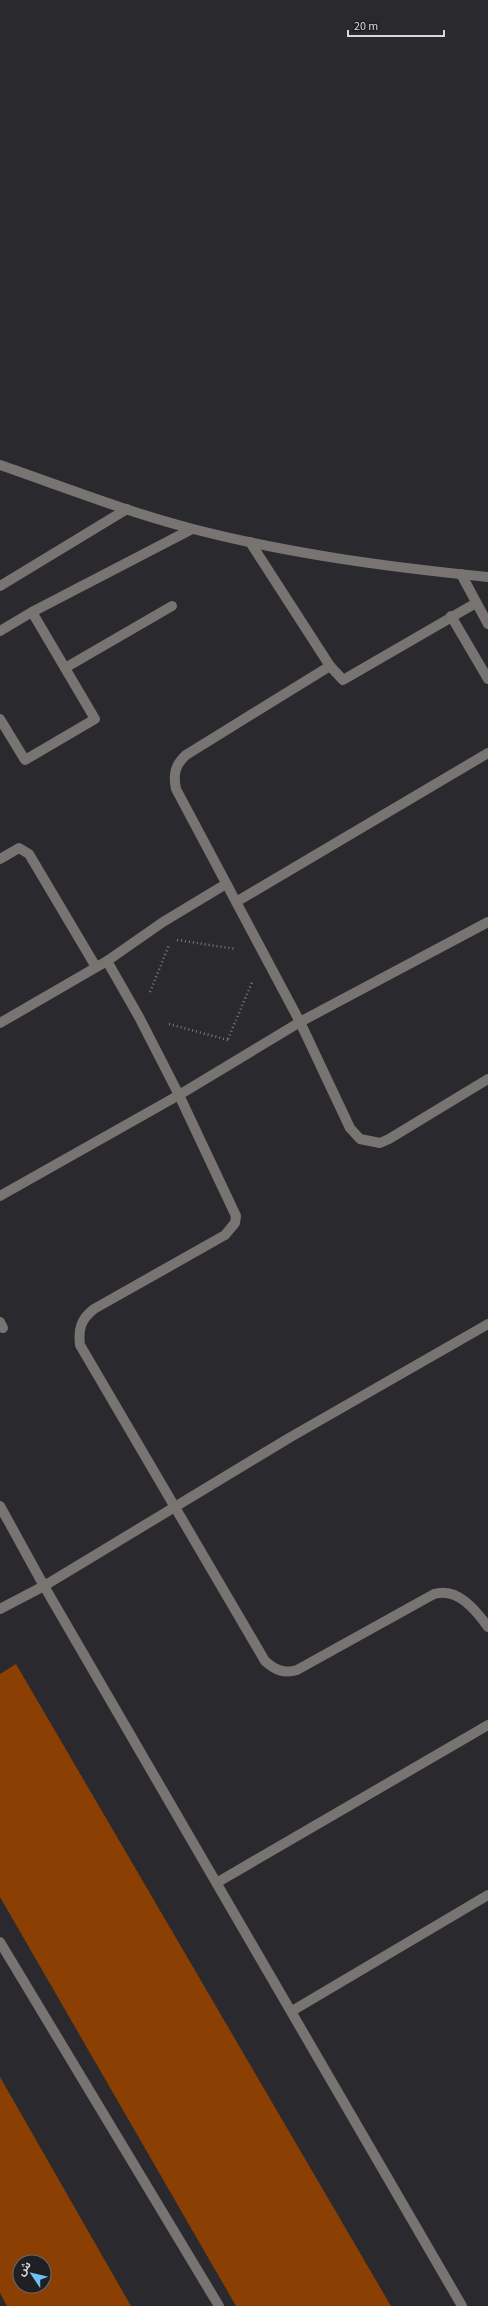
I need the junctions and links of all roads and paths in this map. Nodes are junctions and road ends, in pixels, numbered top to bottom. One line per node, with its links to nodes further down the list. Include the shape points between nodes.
1 (0, 465): 2 (street)
2 (127, 509): 3 (street); 7 (street)
3 (192, 529): 4 (street); 10 (street)
4 (250, 542): 5 (street, via 320,557); 14 (street)
5 (461, 574): 6 (street); 8 (street)
6 (488, 577)
7 (0, 586)
8 (476, 603): 11 (street); 12 (street)
9 (172, 606): 15 (street)
10 (32, 612): 13 (street); 15 (street)
11 (451, 616): 14 (street, via 343,680); 16 (street)
12 (488, 624)
13 (0, 631)
14 (330, 666): 20 (street, via 186,755 174,770 176,789)
15 (65, 668): 17 (street, via 95,719 25,760)
16 (488, 679)
17 (0, 719)
18 (488, 753): 21 (street)
19 (0, 859): 25 (street, via 19,848 29,854)
20 (226, 884): 21 (street); 24 (street, via 163,922)
21 (236, 902): 23 (street)
22 (488, 922): 27 (street)
23 (264, 953): 26 (path, via 172,939); 27 (street); 29 (path)
24 (107, 961): 25 (street); 26 (street)
25 (96, 967): 28 (street)
26 (139, 1017): 29 (path); 32 (street)
27 (300, 1022): 30 (street); 31 (street, via 350,1128 360,1140 380,1143)
28 (0, 1024)
29 (228, 1040): 30 (path)
30 (239, 1058): 32 (street)
31 (488, 1079)
32 (179, 1095): 33 (street); 36 (street, via 235,1210 235,1223 225,1234 94,1309 84,1319 79,1333 80,1345)
33 (0, 1196)
34 (488, 1324): 36 (street)
35 (0, 1506): 37 (street)
36 (176, 1506): 37 (street); 39 (street, via 265,1661 278,1670 298,1670 434,1594 444,1591 466,1602)
37 (44, 1586): 38 (street); 41 (street)
38 (0, 1609)
39 (488, 1627)
40 (488, 1725): 41 (street)
41 (218, 1882): 44 (street)
42 (488, 1895): 44 (street)
43 (0, 1942): 45 (street)
44 (292, 2011): 46 (street)
45 (219, 2306)
46 (462, 2306)

